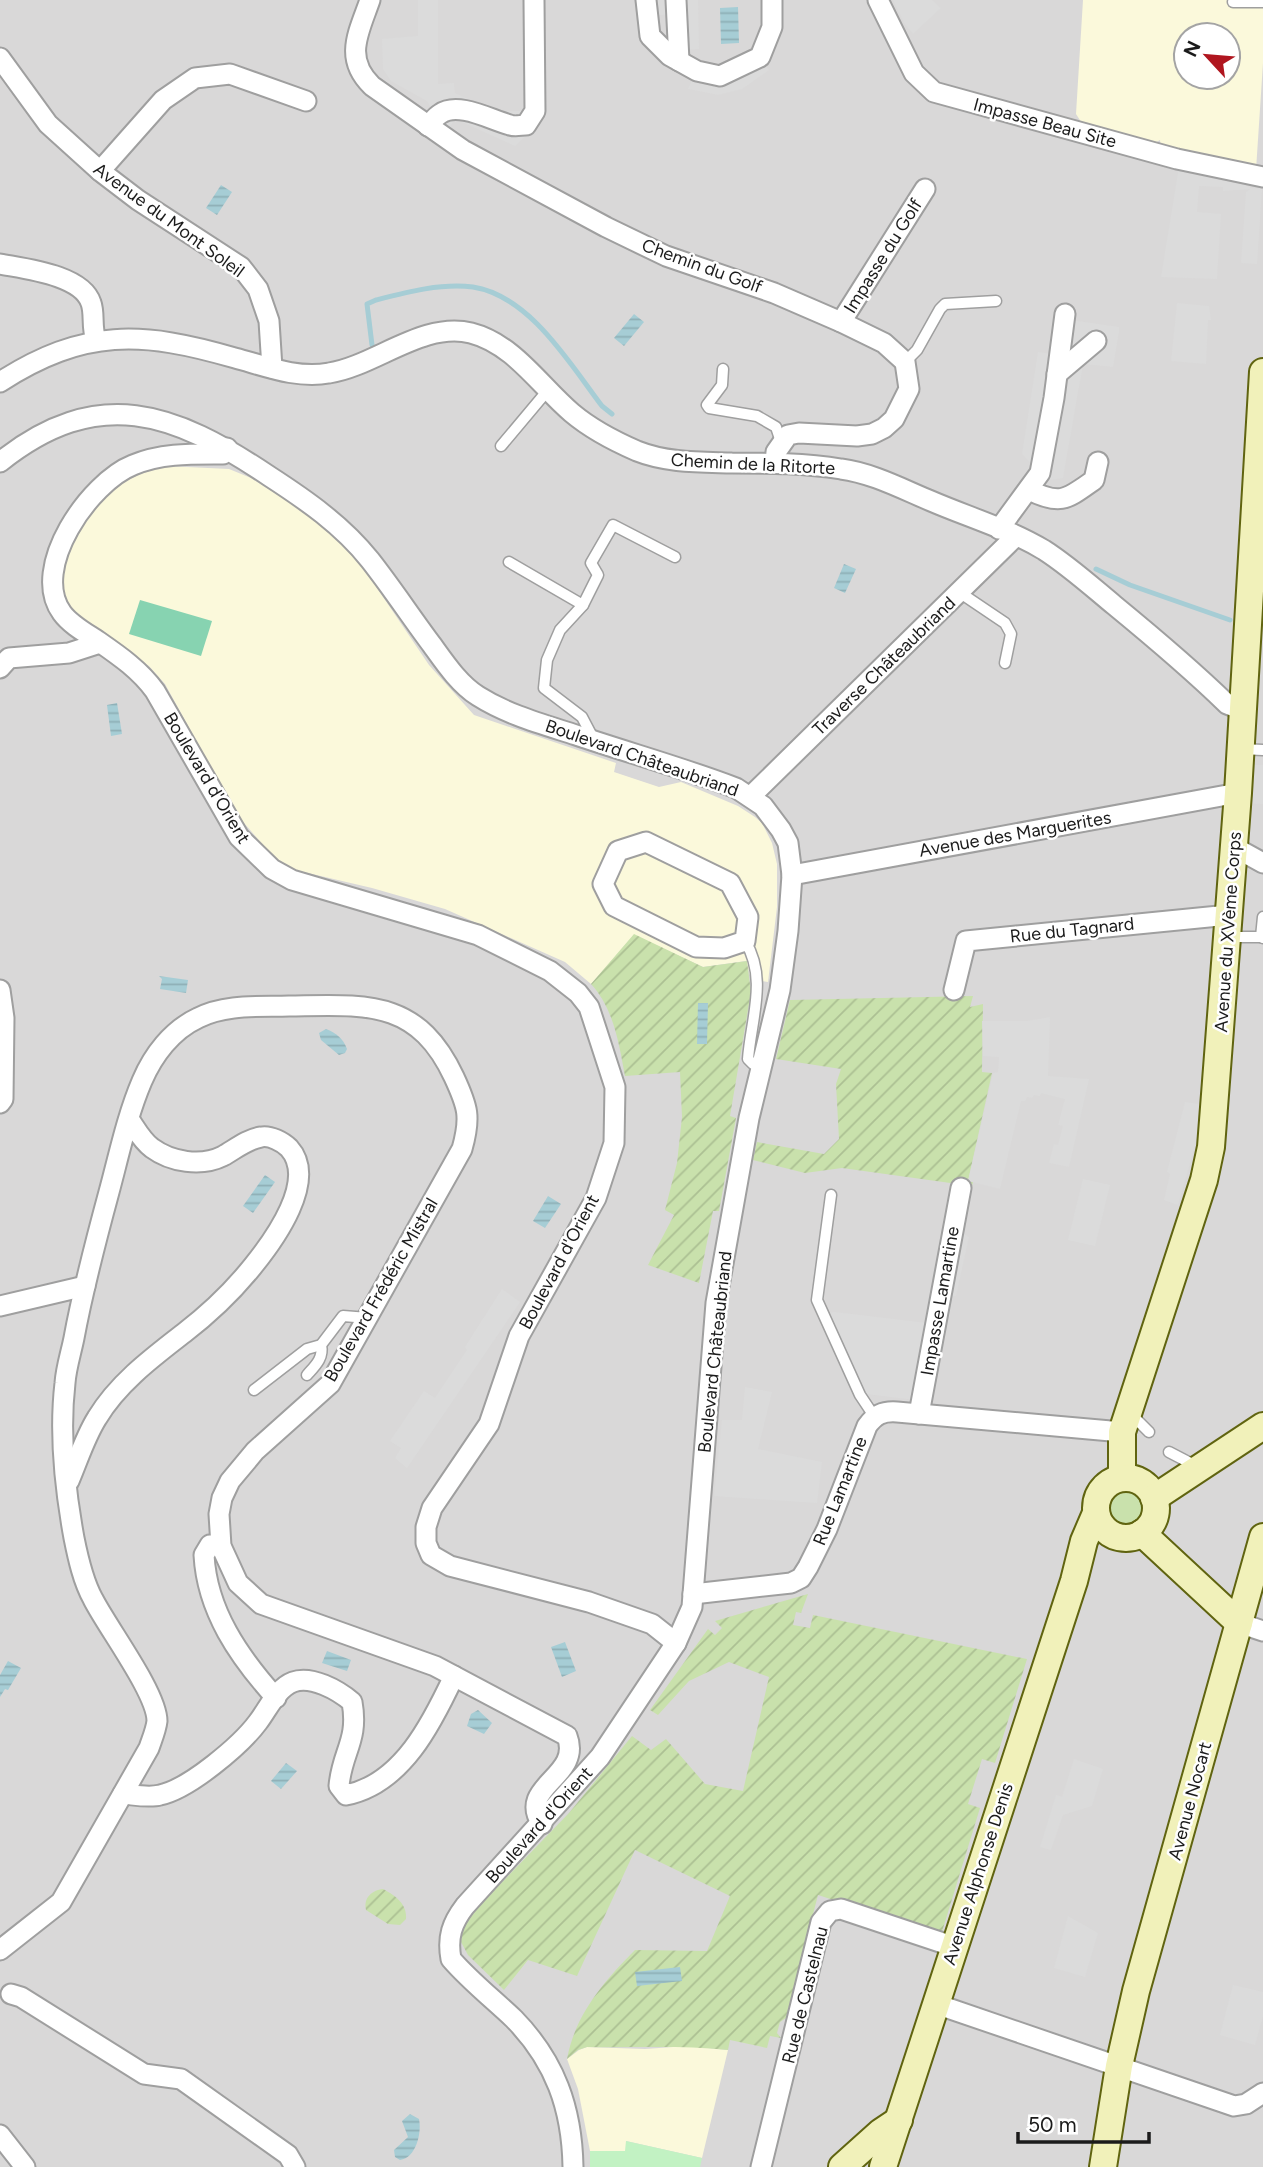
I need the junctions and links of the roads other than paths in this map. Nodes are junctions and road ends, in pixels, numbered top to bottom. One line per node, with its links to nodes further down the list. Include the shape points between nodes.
1 (370, 0): 12 (street, Chemin du Golf, via 355,45 358,65 372,86)
2 (534, 0): 12 (street, via 535,111 526,125 512,126 449,110)
3 (646, 0): 10 (street, via 650,36)
4 (676, 0): 10 (street)
5 (772, 0): 10 (street, via 772,27 760,57 720,76)
6 (878, 0): 14 (street, Impasse Beau Site, via 914,73 934,92 1164,156)
7 (1233, 2): 8 (lane)
8 (1263, 2)
9 (0, 58): 13 (street, Avenue du Mont Soleil, via 48,124)
10 (679, 61)
11 (306, 100): 13 (street, via 230,74 195,78 163,100)
12 (428, 126): 19 (street, Chemin du Golf, via 636,242)
13 (100, 171): 23 (street, Avenue du Mont Soleil, via 241,267 258,289 269,321)
14 (1263, 177)
15 (925, 189): 19 (street, Impasse du Golf)
16 (0, 264): 20 (street, via 80,287 92,304)
17 (996, 300): 22 (lane, via 945,304)
18 (1065, 314): 26 (street, Traverse Châteaubriand)
19 (841, 322): 22 (street, Chemin du Golf, via 884,343)
20 (96, 340): 23 (street, Chemin de la Ritorte, via 190,345); 27 (street, Chemin de la Ritorte, via 51,354)
21 (1096, 341): 26 (street)
22 (905, 362): 29 (street, via 909,389 884,428 857,436 799,433)
23 (272, 368): 28 (street, Chemin de la Ritorte, via 310,375 329,373 433,334 460,331 500,346)
24 (723, 369): 29 (lane, via 722,385 709,408 757,416 776,427)
25 (1263, 372): 44 (main road, Avenue du XVème Corps)
26 (1057, 374): 35 (street, Traverse Châteaubriand, via 1040,473)
27 (1, 380)
28 (548, 390): 30 (lane); 34 (street, Chemin de la Ritorte, via 591,427 658,458)
29 (782, 443): 34 (street)
30 (501, 446)
31 (227, 448): 32 (street, Boulevard Châteaubriand, via 160,420 119,413 46,430); 41 (street, Boulevard d'Orient, via 223,454 167,455 131,466 98,489 76,517 52,577 55,598 62,613); 45 (street, Boulevard Châteaubriand, via 319,510 351,540 449,668 476,695 527,720)
32 (0, 462)
33 (1098, 462): 35 (street, via 1094,480 1066,500 1047,499)
34 (775, 463): 36 (street, Chemin de la Ritorte, via 858,472)
35 (1029, 490): 36 (street, Traverse Châteaubriand)
36 (1008, 533): 39 (street, Traverse Châteaubriand); 44 (street, Chemin de la Ritorte, via 1063,563 1227,704)
37 (675, 557): 40 (lane, via 613,525 591,563 598,575)
38 (509, 562): 40 (lane)
39 (959, 592): 42 (lane, via 1005,623 1011,635); 48 (street, Traverse Châteaubriand)
40 (583, 605): 45 (lane, via 560,630 547,660 544,688 582,718)
41 (100, 643): 43 (street, via 69,653 9,658); 87 (street, Boulevard d'Orient, via 144,676 239,836 272,869 292,880 478,935 550,971 589,1007 615,1087 611,1152 596,1198 519,1336 489,1424 432,1508 426,1543 431,1555 450,1566 614,1611 652,1624)
42 (1005, 663)
43 (0, 668)
44 (1242, 710): 46 (main road, Avenue du XVème Corps)
45 (595, 741): 48 (street, Boulevard Châteaubriand)
46 (1252, 749): 47 (main road, Avenue du XVème Corps)
47 (1238, 793): 49 (main road, Avenue du XVème Corps); 51 (street, Avenue des Marguerites)
48 (751, 796): 51 (street, Boulevard Châteaubriand, via 788,843)
49 (1234, 847): 50 (street); 53 (main road, Avenue du XVème Corps)
50 (1263, 863)
51 (792, 875): 58 (street, Boulevard Châteaubriand, via 780,990)
52 (1263, 918): 54 (lane)
53 (1228, 926): 54 (lane); 57 (street, Rue du Tagnard, via 966,941); 71 (main road, Avenue du XVème Corps, via 1205,1177)
54 (1262, 938)
55 (745, 941): 55 (street, via 748,917 730,883 646,842 618,851 603,884 614,906 696,947 724,948); 58 (lane, via 758,981 748,1059)
56 (0, 990): 59 (street, via 4,1018)
57 (954, 990)
58 (762, 1066): 85 (street, Boulevard Châteaubriand, via 716,1303)
59 (0, 1103)
60 (129, 1119): 63 (street, Boulevard Frédéric Mistral); 65 (street, Boulevard Frédéric Mistral, via 142,1082 164,1044 200,1017 240,1008 358,1005 397,1015 424,1032 447,1063 469,1120 462,1149); 77 (street, via 151,1148 181,1161 219,1158 261,1136 274,1139 297,1157 299,1175 289,1211 264,1252 234,1290 119,1390 97,1417)
61 (961, 1188): 69 (street, Impasse Lamartine)
62 (831, 1195): 70 (lane, via 817,1300)
63 (85, 1286): 64 (street); 77 (street, Boulevard Frédéric Mistral, via 65,1383)
64 (0, 1306)
65 (368, 1318): 66 (lane, via 343,1316); 83 (street, Boulevard Frédéric Mistral, via 330,1384 255,1451 230,1481 221,1506)
66 (321, 1345): 67 (lane, via 319,1362); 68 (lane, via 307,1349)
67 (307, 1375)
68 (254, 1390)
69 (919, 1414): 70 (street, Rue Lamartine, via 892,1411); 71 (street, Rue Lamartine)
70 (874, 1416): 85 (street, Rue Lamartine, via 801,1577 791,1583)
71 (1125, 1422): 73 (lane); 76 (main road, Avenue du XVème Corps)
72 (1263, 1426): 75 (main road)
73 (1149, 1432)
74 (1169, 1452): 75 (lane)
75 (1202, 1468): 78 (main road)
76 (1122, 1478): 78 (main road, via 1142,1482); 79 (main road, via 1099,1494)
77 (67, 1485): 90 (street, Boulevard Frédéric Mistral, via 74,1541 90,1595 148,1691 157,1720 149,1748)
78 (1154, 1498): 80 (main road, via 1154,1518)
79 (1096, 1513): 81 (main road); 84 (main road, Avenue Alphonse Denis)
80 (1142, 1533): 81 (main road); 86 (main road)
81 (1114, 1535): 84 (main road, Avenue Alphonse Denis)
82 (1263, 1537): 86 (main road, Avenue Nocart)
83 (220, 1545): 88 (street, Boulevard Frédéric Mistral, via 239,1583 261,1604); 89 (street, via 210,1545 204,1555 213,1604 239,1653)
84 (1074, 1581): 92 (main road, Avenue Alphonse Denis)
85 (693, 1594): 87 (street, Boulevard Châteaubriand, via 688,1620)
86 (1251, 1627): 96 (main road, Avenue Nocart, via 1136,1991)
87 (676, 1643): 91 (street, Boulevard d'Orient, via 600,1757)
88 (454, 1676): 89 (street, via 427,1730 408,1754 374,1785 346,1795 339,1786 354,1736 352,1702 332,1688 296,1681 283,1687); 91 (street, Boulevard Frédéric Mistral, via 567,1736 567,1763 535,1804)
89 (276, 1698): 90 (street, via 251,1731 204,1772 159,1796)
90 (123, 1794): 93 (street, Boulevard Frédéric Mistral, via 61,1902)
91 (542, 1824): 102 (street, Boulevard d'Orient, via 456,1918 448,1945 451,1959 537,2044 549,2063 565,2105)
92 (955, 1947): 95 (main road, Avenue Alphonse Denis); 103 (street, Rue de Castelnau, via 841,1909 830,1911 821,1922)
93 (0, 1950)
94 (4, 1992): 101 (street, via 21,1997 144,2074 181,2079 288,2155)
95 (936, 2004): 96 (street); 98 (main road, Avenue Alphonse Denis)
96 (1119, 2066): 97 (street, via 1234,2106); 106 (main road, Avenue Nocart)
97 (1263, 2093)
98 (899, 2120): 104 (main road); 105 (main road, Avenue Alphonse Denis)
99 (0, 2135): 100 (street)
100 (25, 2167)
101 (295, 2167)
102 (573, 2167)
103 (761, 2167)
104 (842, 2167)
105 (883, 2167)
106 (1103, 2167)

